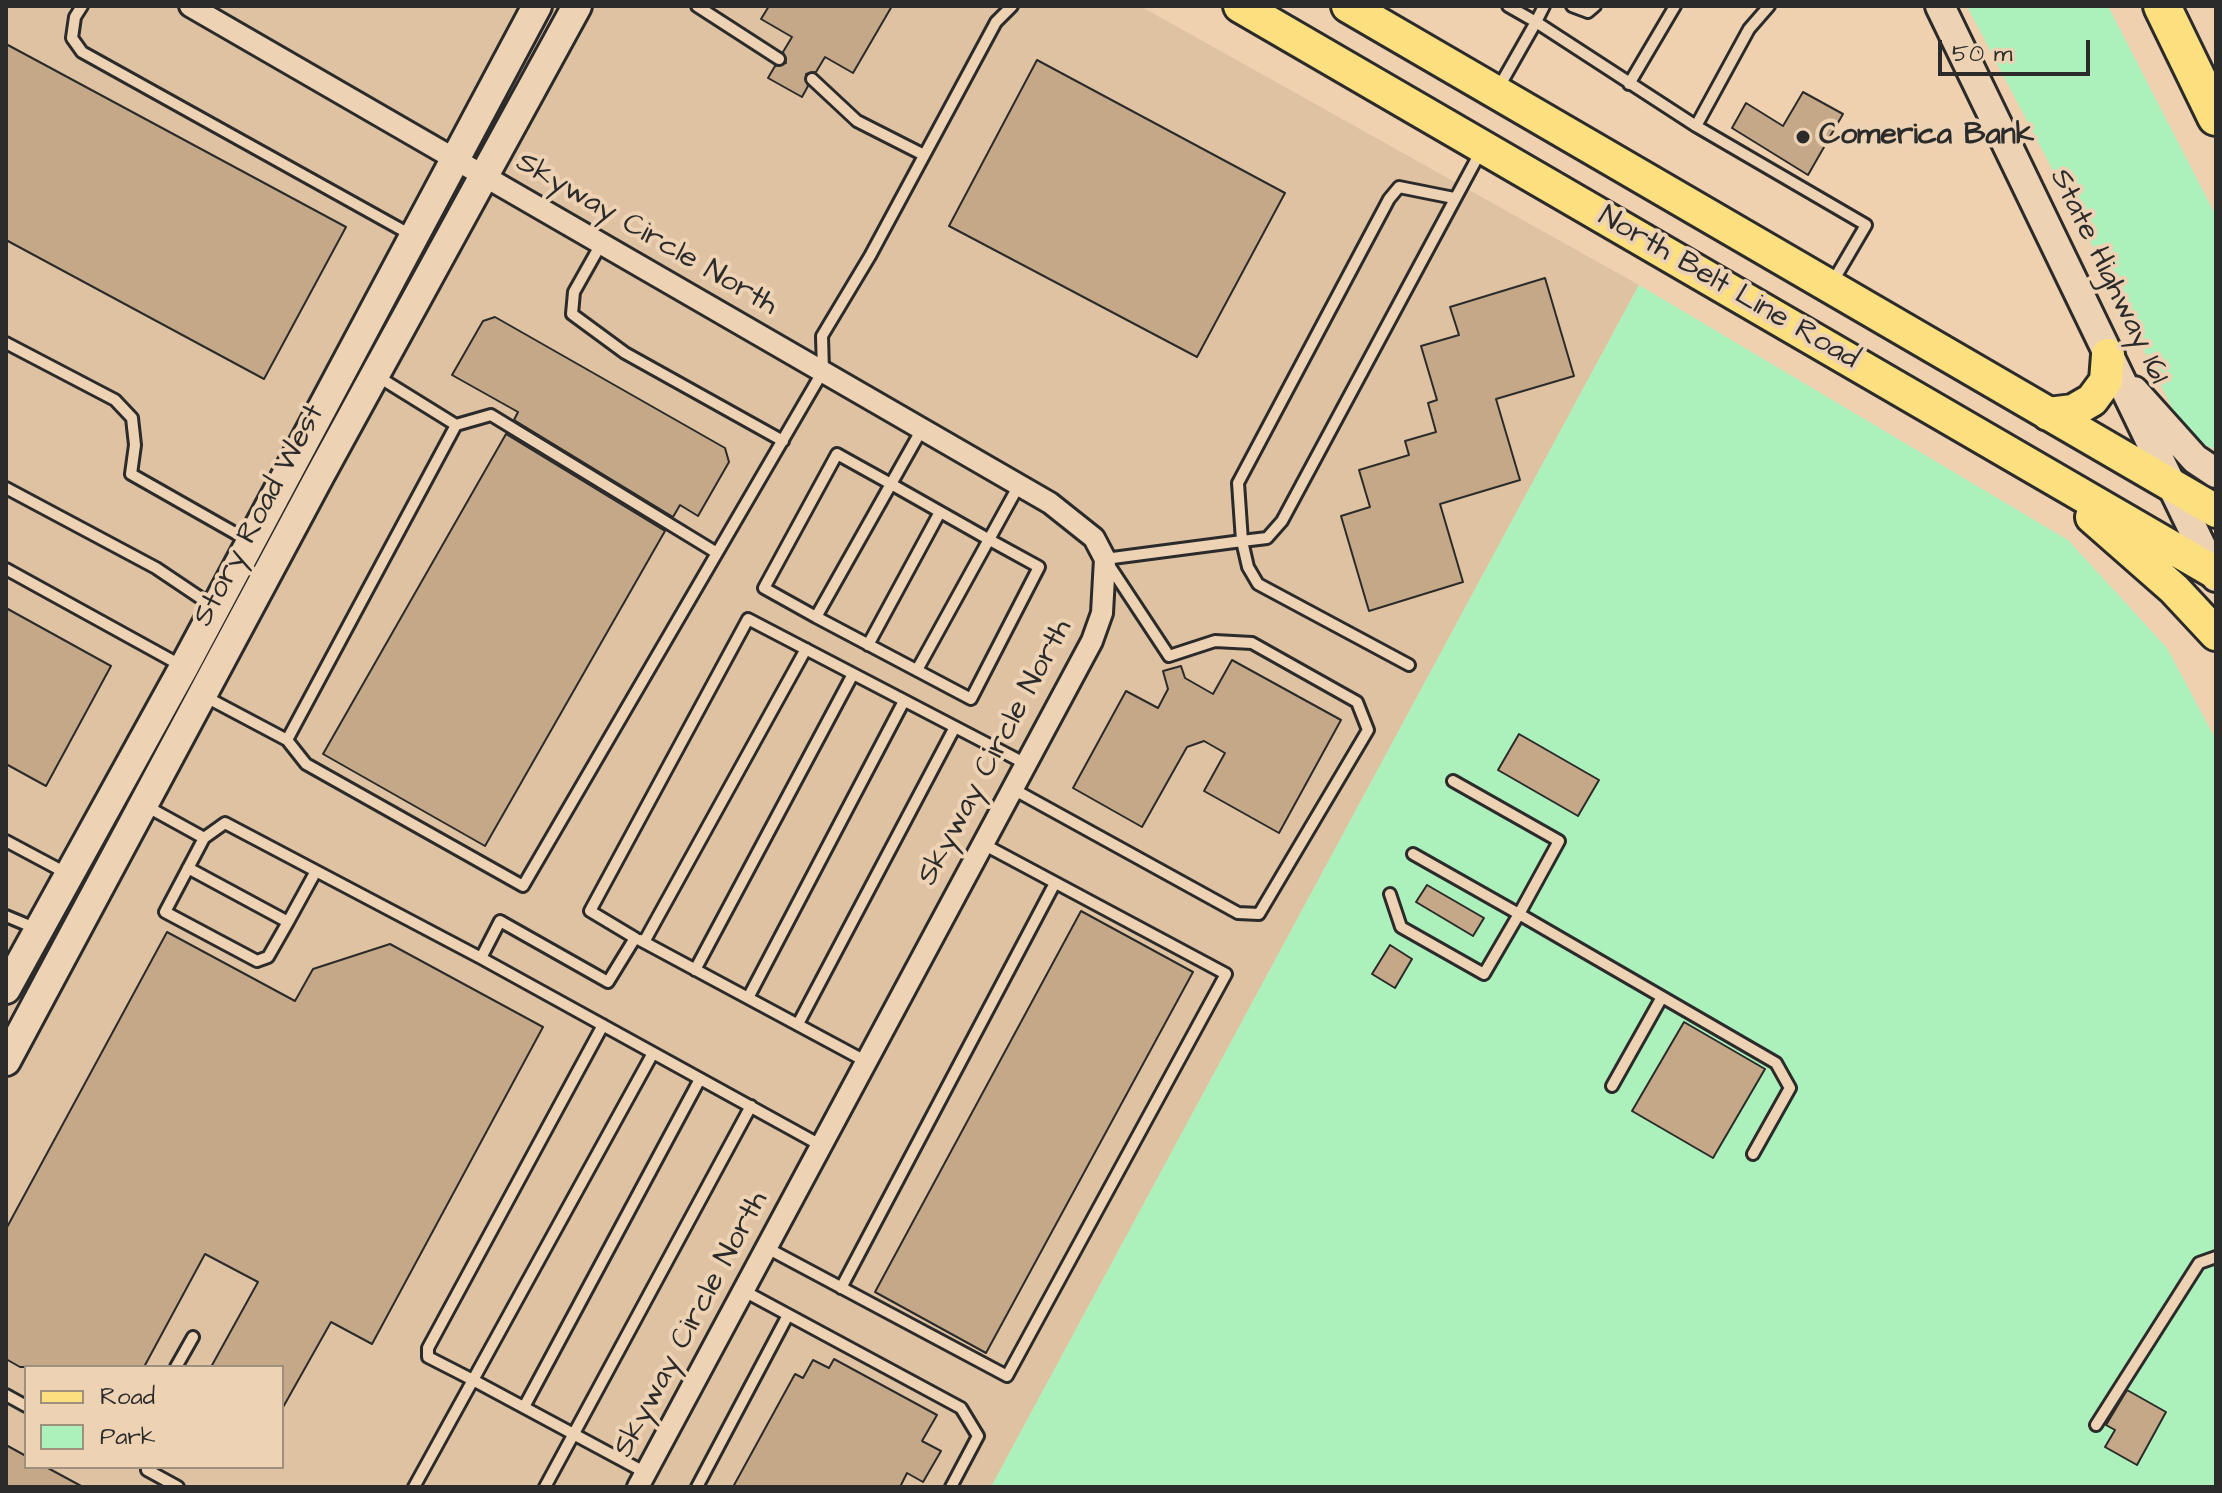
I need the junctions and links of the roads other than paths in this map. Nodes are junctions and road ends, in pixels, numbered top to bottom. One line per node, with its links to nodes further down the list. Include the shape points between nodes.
1 (82, 6): 32 (lane, via 72,38 82,52)
2 (190, 6): 28 (street, Skyway Circle North)
3 (537, 6): 28 (street, Story Road West)
4 (577, 6): 29 (street, Story Road West)
5 (697, 6): 19 (lane)
6 (1012, 6): 27 (lane, via 996,22)
7 (1240, 6): 26 (main road, North Belt Line Road)
8 (1348, 6): 23 (main road, North Belt Line Road)
9 (1508, 6): 18 (lane)
10 (1544, 6): 18 (lane)
11 (1572, 6): 12 (lane, via 1588,12)
12 (1595, 6)
13 (1675, 6): 22 (lane)
14 (1769, 6): 25 (lane, via 1749,29)
15 (1940, 6): 37 (street, State Highway 161)
16 (2145, 6): 21 (highway)
17 (2162, 6): 21 (highway)
18 (1536, 22): 22 (lane); 23 (lane)
19 (779, 59)
20 (812, 79): 27 (lane, via 857,121)
21 (2199, 81): 24 (highway)
22 (1629, 84): 25 (lane)
23 (1496, 92): 31 (main road, North Belt Line Road)
24 (2216, 117)
25 (1696, 126): 35 (lane, via 1866,225)
26 (1483, 148): 30 (lane); 34 (main road, North Belt Line Road)
27 (924, 155): 38 (lane, via 822,336)
28 (455, 161): 29 (street, Skyway Circle North); 32 (street, Story Road West)
29 (485, 177): 33 (street, Skyway Circle North); 39 (street, Story Road West)
30 (1454, 198): 53 (lane, via 1282,521 1267,538); 53 (lane, via 1399,187 1389,199 1238,483)
31 (1700, 211): 34 (main road); 35 (main road, North Belt Line Road)
32 (415, 237): 54 (street, Story Road West)
33 (601, 244): 38 (street, Skyway Circle North); 43 (lane, via 574,292 572,314 625,353)
34 (1674, 258): 44 (main road, North Belt Line Road)
35 (1829, 288): 40 (main road, North Belt Line Road)
36 (6, 343): 54 (lane, via 115,400 132,418 131,474)
37 (2113, 364): 40 (main road, via 2092,400 2073,411); 45 (street, via 2195,459); 47 (street, State Highway 161)
38 (823, 371): 42 (street, Skyway Circle North); 43 (lane)
39 (375, 375): 41 (lane); 68 (street, Story Road West)
40 (2048, 414): 47 (main road, North Belt Line Road)
41 (456, 425): 55 (lane, via 491,415); 71 (lane)
42 (922, 429): 46 (lane); 48 (street, Skyway Circle North)
43 (783, 441): 55 (lane)
44 (2035, 468): 58 (main road, North Belt Line Road); 61 (main road, via 2164,580)
45 (2216, 473)
46 (891, 484): 51 (lane); 60 (lane); 60 (lane, via 837,454 764,588)
47 (2170, 484): 50 (main road, North Belt Line Road); 58 (street, State Highway 161)
48 (1019, 485): 52 (lane); 56 (street, Skyway Circle North, via 1075,520 1094,538)
49 (6, 488): 59 (lane, via 156,568)
50 (2216, 511)
51 (940, 512): 52 (lane); 62 (lane)
52 (988, 539): 66 (lane); 66 (lane, via 1039,567 971,699)
53 (1242, 541): 56 (lane); 64 (lane, via 1258,584)
54 (251, 542): 59 (street, Story Road West)
55 (717, 553): 71 (lane, via 523,886 306,764)
56 (1105, 559): 72 (street, Skyway Circle North, via 1107,584 1092,641); 74 (lane, via 1169,656 1215,641 1252,643 1357,702 1368,730 1259,914 1238,913)
57 (6, 569): 65 (lane)
58 (2215, 574)
59 (216, 608): 65 (street, Story Road West)
60 (816, 617): 62 (lane)
61 (2216, 634)
62 (868, 645): 66 (lane)
63 (806, 649): 67 (lane); 89 (lane); 89 (lane, via 748,619 590,911)
64 (1409, 665)
65 (184, 667): 82 (street, Story Road West)
66 (917, 670)
67 (853, 674): 69 (lane); 91 (lane)
68 (202, 695): 71 (lane); 75 (street, Story Road West)
69 (904, 701): 70 (lane); 94 (lane)
70 (955, 727): 72 (lane); 95 (lane)
71 (287, 740)
72 (1026, 764): 74 (street, Skyway Circle North)
73 (1453, 781): 86 (lane, via 1559,841)
74 (1013, 789): 78 (street, Skyway Circle North)
75 (144, 806): 76 (lane); 98 (street, Story Road West)
76 (204, 838): 80 (lane); 81 (lane, via 225,823)
77 (6, 841): 82 (lane)
78 (983, 844): 83 (lane); 99 (street, Skyway Circle North)
79 (1413, 854): 86 (lane)
80 (188, 868): 87 (lane); 87 (lane, via 165,912 257,961 268,957)
81 (316, 871): 87 (lane); 90 (lane)
82 (68, 874): 88 (street, Story Road West)
83 (1055, 883): 107 (lane); 107 (lane, via 1226,974 1007,1376)
84 (1390, 894): 86 (lane, via 1401,927 1484,974)
85 (7, 914): 88 (lane)
86 (1519, 914): 93 (lane)
87 (288, 922)
88 (38, 929): 92 (street, Story Road West)
89 (640, 940): 90 (lane, via 608,982 500,921); 91 (lane)
90 (481, 958): 96 (lane)
91 (695, 970): 94 (lane)
92 (6, 989)
93 (1662, 997): 101 (lane); 104 (lane, via 1776,1063 1790,1088)
94 (748, 998): 95 (lane)
95 (798, 1024): 99 (lane)
96 (603, 1025): 97 (lane); 112 (lane, via 428,1348 428,1357)
97 (653, 1053): 100 (lane); 112 (lane)
98 (6, 1061)
99 (867, 1062): 103 (street, Skyway Circle North)
100 (700, 1079): 102 (lane); 115 (lane)
101 (1612, 1086)
102 (751, 1106): 103 (lane); 117 (lane)
103 (822, 1146): 105 (street, Skyway Circle North)
104 (1753, 1154)
105 (767, 1248): 107 (lane); 108 (street, Skyway Circle North)
106 (2216, 1257): 116 (lane, via 2199,1263)
107 (841, 1288)
108 (744, 1291): 109 (lane); 119 (street, Skyway Circle North)
109 (788, 1315): 123 (lane); 124 (lane, via 961,1408 978,1436)
110 (193, 1337): 111 (lane)
111 (177, 1365)
112 (473, 1380): 115 (lane); 121 (lane)
113 (6, 1395): 114 (lane)
114 (24, 1405)
115 (524, 1407): 117 (lane)
116 (2096, 1425)
117 (574, 1434): 119 (lane); 122 (lane)
118 (147, 1470): 120 (lane)
119 (642, 1480)
120 (178, 1487)
121 (414, 1487)
122 (545, 1487)
123 (697, 1487)
124 (951, 1487)

